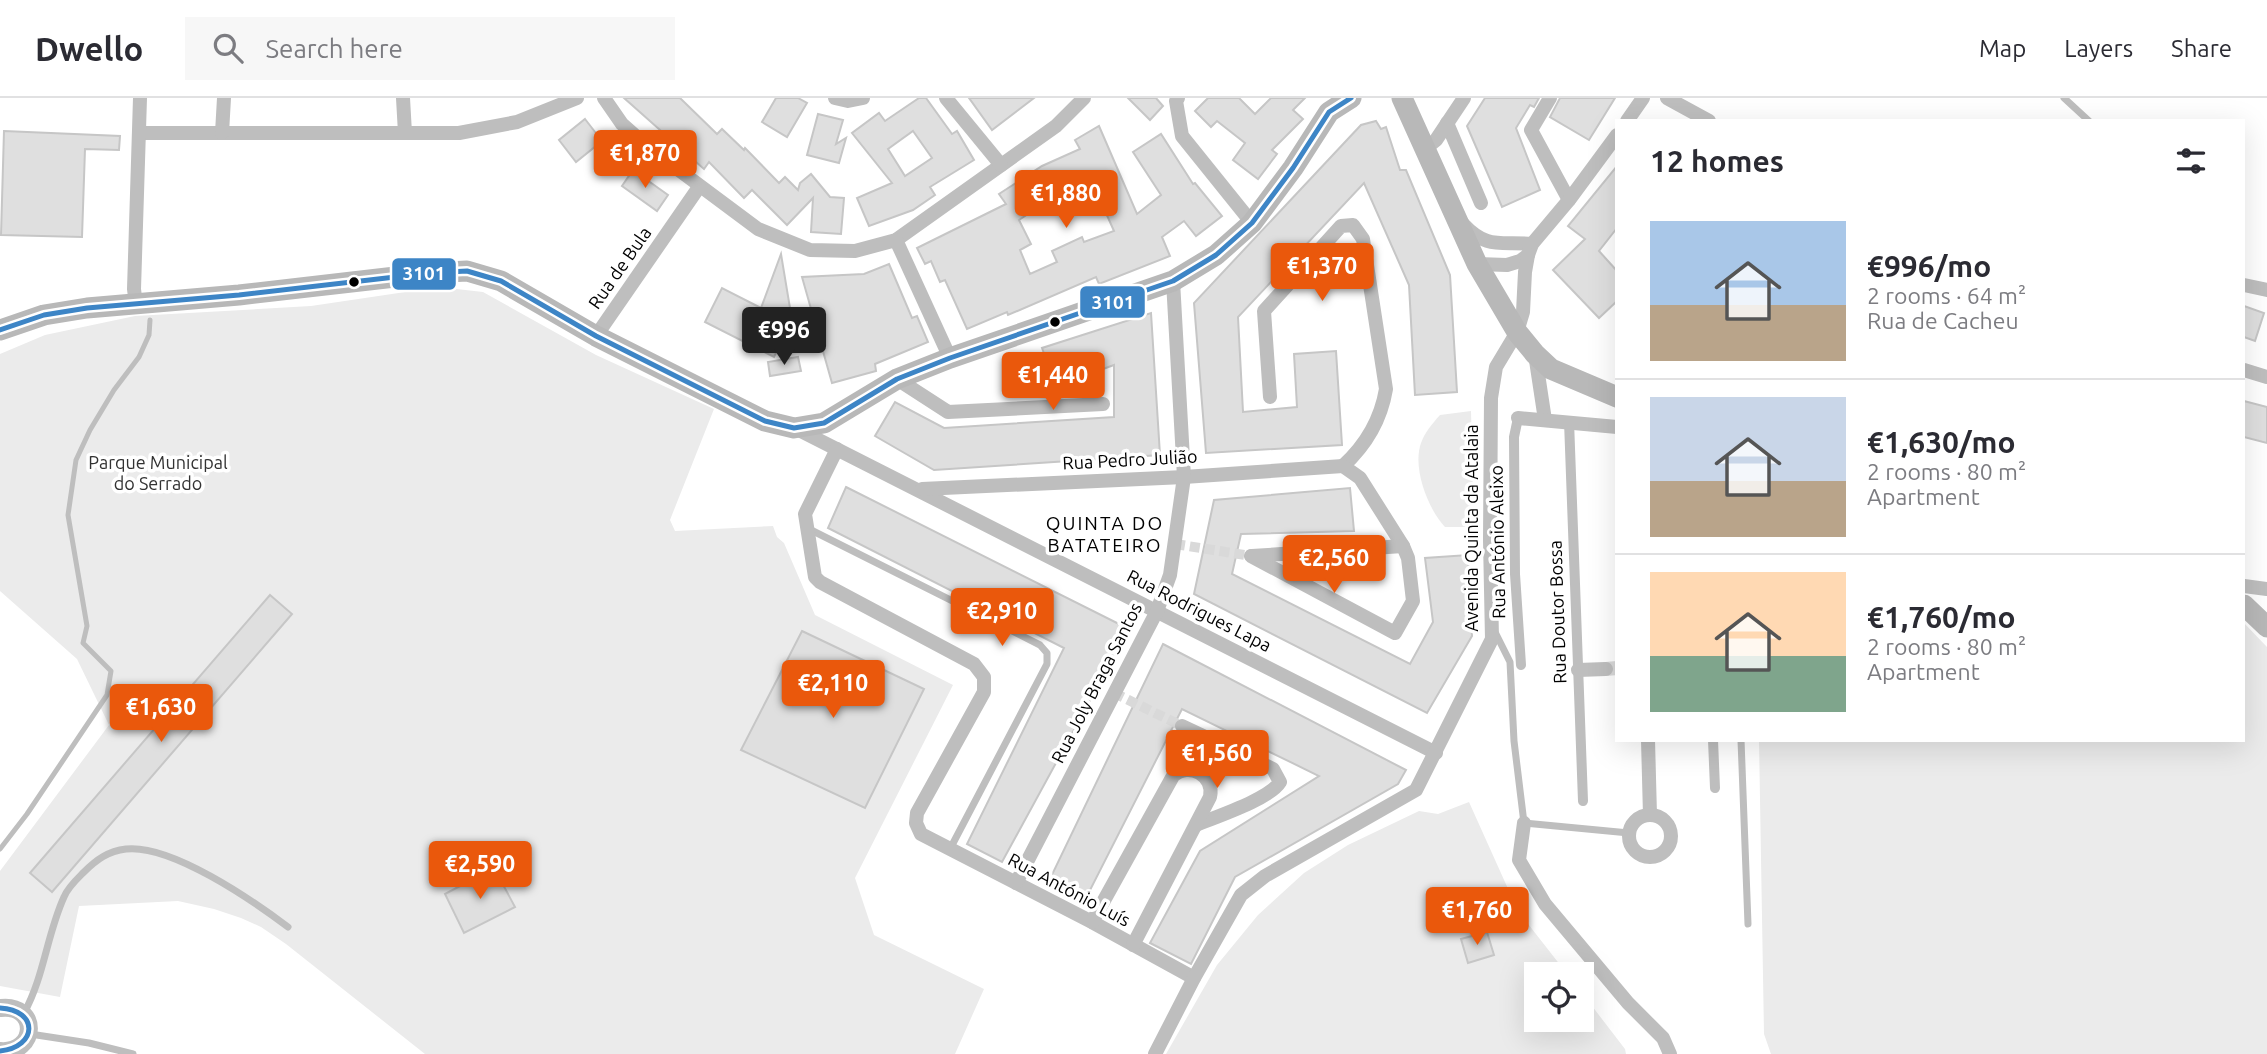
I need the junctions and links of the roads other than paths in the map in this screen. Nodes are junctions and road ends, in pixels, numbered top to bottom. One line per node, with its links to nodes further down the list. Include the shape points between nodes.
1 (140, 98): 22 (street)
2 (224, 98): 23 (street)
3 (402, 98): 24 (street)
4 (577, 98): 24 (street, via 517,122 459,133)
5 (604, 98): 28 (street, via 622,124)
6 (835, 98): 7 (street)
7 (863, 98)
8 (946, 98): 27 (street)
9 (1084, 98): 27 (street, via 1056,126)
10 (1178, 98): 32 (street, via 1182,136)
11 (1350, 98): 32 (main road, via 1329,112)
12 (1402, 98): 26 (main road)
13 (1464, 98): 21 (street)
14 (1550, 98): 29 (street, via 1531,130)
15 (1643, 98): 18 (street)
16 (1667, 98): 19 (street)
17 (2064, 98): 20 (lane)
18 (1628, 119)
19 (1705, 119)
20 (2087, 119)
21 (1447, 123): 26 (street); 30 (street)
22 (139, 133): 23 (street); 40 (street)
23 (222, 133): 24 (street)
24 (405, 133)
25 (1615, 138): 29 (street)
26 (1426, 148): 31 (main road)
27 (1001, 164): 33 (street)
28 (699, 187): 33 (street, via 758,229 810,250 855,251); 43 (street, Rua de Bula)
29 (1569, 201): 35 (street)
30 (1481, 203)
31 (1454, 215): 34 (street, via 1481,240); 36 (main road)
32 (1252, 223): 37 (main road, via 1216,256)
33 (896, 240): 45 (street)
34 (1505, 244): 35 (street); 36 (street)
35 (1530, 249): 36 (street, via 1520,261 1507,265); 42 (street, Avenida Quinta da Atalaia)
36 (1477, 264): 42 (main road)
37 (1173, 281): 45 (main road); 59 (street, Rua Joly Braga Santos)
38 (2245, 285): 39 (street)
39 (2267, 290)
40 (136, 304): 41 (main road, via 44,315); 43 (main road, via 467,271 501,281)
41 (0, 330)
42 (1517, 331): 44 (main road); 68 (street, Avenida Quinta da Atalaia, via 1496,367 1491,398)
43 (596, 336): 56 (main road, via 765,421)
44 (1535, 354): 49 (main road, via 1551,369); 53 (street)
45 (950, 358): 48 (main road)
46 (2245, 370): 47 (street)
47 (2267, 377)
48 (897, 379): 51 (street, via 948,412); 56 (main road, via 824,423)
49 (1615, 396)
50 (1270, 397): 58 (street, via 1264,311 1341,226 1353,225 1363,239 1386,388 1381,411 1362,448)
51 (1103, 404)
52 (1518, 418): 53 (street); 69 (street, Rua António Aleixo, via 1514,437 1514,574)
53 (1545, 420): 54 (street)
54 (1569, 421): 55 (street); 71 (street, Rua Doutor Bossa)
55 (1615, 427)
56 (794, 428): 57 (street, Rua Rodrigues Lapa)
57 (837, 449): 60 (street, Rua Rodrigues Lapa); 61 (street, via 806,509)
58 (1343, 466): 59 (street, Rua Pedro Julião); 62 (street, via 1360,478)
59 (1184, 477): 60 (street, Rua Pedro Julião); 66 (street, Rua Joly Braga Santos, via 1170,575)
60 (919, 489): 66 (street, Rua Rodrigues Lapa)
61 (807, 528): 83 (street, Rua António Luís, via 814,574 820,582 974,664 984,677 984,692 917,813 916,823 925,838); 83 (lane, via 1040,645 1047,653 1047,664)
62 (1403, 545): 62 (street, via 1348,550 1251,556 1395,633 1413,594)
63 (2245, 586): 64 (street)
64 (2267, 589)
65 (2245, 606): 67 (main road)
66 (1157, 611): 76 (street, Rua Rodrigues Lapa); 84 (street, Rua Joly Braga Santos)
67 (2267, 627)
68 (1494, 630): 76 (street, Avenida Quinta da Atalaia); 80 (lane, via 1510,662)
69 (1521, 665)
70 (1606, 669): 71 (street)
71 (1578, 670): 78 (street, Rua Doutor Bossa)
72 (1182, 726): 81 (street, via 1273,769 1280,782 1251,802)
73 (1648, 742): 79 (street)
74 (1713, 742): 77 (street)
75 (1741, 742): 86 (lane)
76 (1436, 753): 89 (street, Avenida Quinta da Atalaia, via 1411,794 1248,888)
77 (1715, 788)
78 (1583, 801)
79 (1650, 815): 82 (street, via 1634,822); 82 (street, via 1668,826 1671,840 1664,852 1650,858 1637,853)
80 (1524, 823): 82 (lane); 96 (street, via 1519,860 1545,904 1662,1038)
81 (1196, 825): 85 (street, via 1211,787 1202,774 1183,769 1170,779); 88 (street)
82 (1629, 833)
83 (949, 850): 84 (street, Rua António Luís)
84 (1016, 883): 85 (street, Rua António Luís)
85 (1092, 922): 88 (street, Rua António Luís)
86 (1748, 924)
87 (288, 928): 91 (lane, via 229,888 169,856 139,849 115,851 92,863 64,897 35,993)
88 (1133, 945): 89 (street, Rua António Luís)
89 (1194, 978): 95 (street, Avenida Quinta da Atalaia)
90 (0, 1007): 91 (street)
91 (23, 1014): 92 (street)
92 (29, 1034): 93 (street, via 22,1046); 94 (lane)
93 (6, 1052)
94 (133, 1054)
95 (1155, 1054)
96 (1670, 1054)

